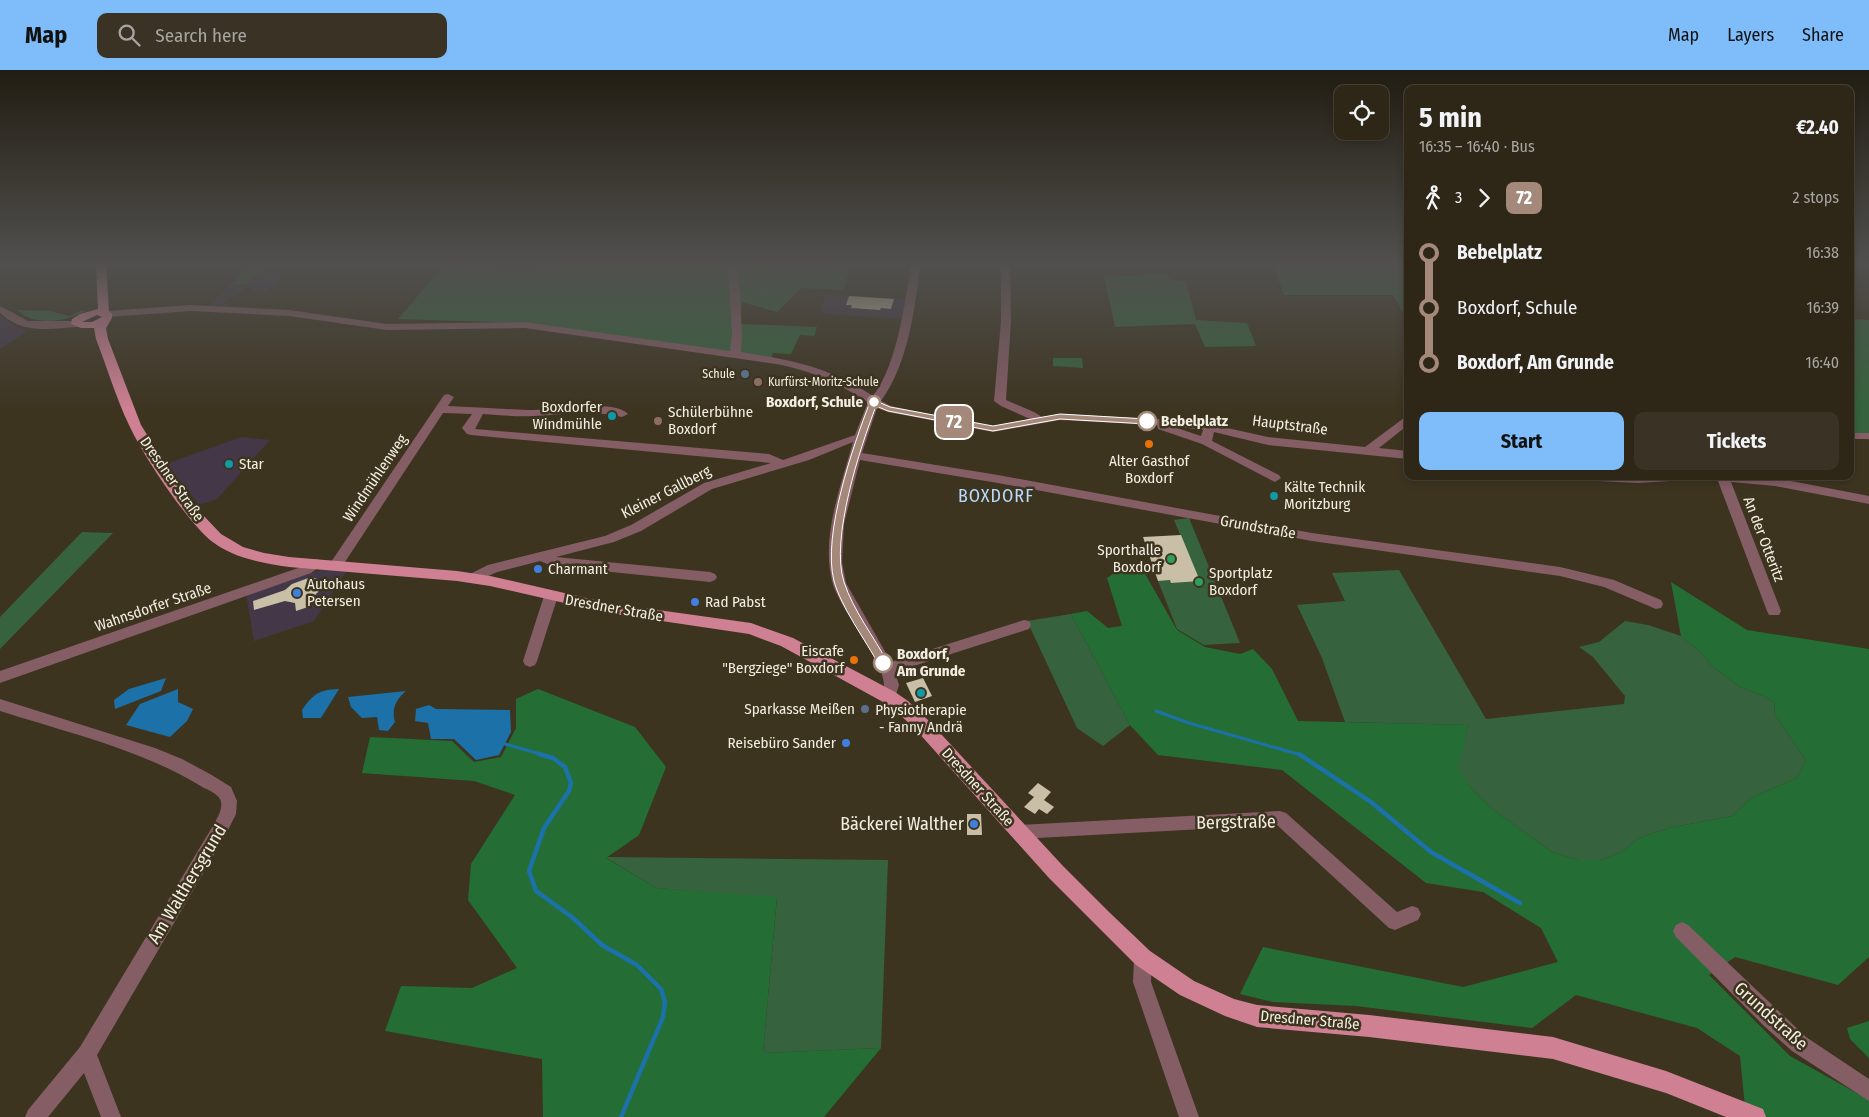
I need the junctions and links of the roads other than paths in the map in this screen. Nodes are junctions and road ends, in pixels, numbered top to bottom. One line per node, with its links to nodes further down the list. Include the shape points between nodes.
1 (7, 314): 9 (street, via 20,322 36,325)
2 (90, 314): 9 (main road)
3 (127, 314): 8 (street, Hauptstraße)
4 (295, 314): 11 (street, Hauptstraße, via 392,327 547,326)
5 (736, 314): 11 (street)
6 (907, 314): 13 (street, via 903,337 886,386)
7 (1006, 314): 17 (street, via 1000,401)
8 (105, 316): 9 (main road); 10 (main road, Dresdner Straße, via 100,328)
9 (83, 320): 10 (main road)
10 (102, 338): 34 (main road, Dresdner Straße, via 135,425 196,516 216,537 238,550 276,560)
11 (735, 356): 13 (street, Hauptstraße, via 812,369 838,379)
12 (448, 397): 14 (street, Windmühlenweg)
13 (874, 402): 17 (street, Hauptstraße, via 888,409 980,428 1008,427); 21 (street)
14 (440, 409): 15 (street); 35 (street, Windmühlenweg)
15 (480, 410): 16 (street, via 584,409); 28 (street, via 468,428 471,432 770,458)
16 (622, 414)
17 (1038, 420): 18 (street, Hauptstraße, via 1060,417)
18 (1145, 421): 20 (street, Hauptstraße); 24 (street)
19 (1404, 422): 25 (street)
20 (1208, 427): 24 (street); 25 (street, Hauptstraße, via 1268,441)
21 (860, 436): 27 (street); 28 (street, Kleiner Gallberg)
22 (1854, 436): 23 (street)
23 (1869, 436)
24 (1206, 442): 29 (street)
25 (1369, 450): 26 (street, Hauptstraße)
26 (1404, 454)
27 (856, 456): 39 (street, Grundstraße, via 934,466 1312,537 1559,570 1601,581); 43 (street, via 838,524 834,562 846,599)
28 (782, 464): 33 (street, Kleiner Gallberg, via 708,486 636,528 609,539)
29 (1275, 478)
30 (1724, 480): 40 (street, An der Otteritz)
31 (1741, 480): 32 (street, via 1775,482)
32 (1869, 500)
33 (543, 556): 36 (street, Kleiner Gallberg, via 552,560); 37 (street, Kleiner Gallberg, via 493,568)
34 (316, 564): 35 (main road, Dresdner Straße); 44 (street, Wahnsdorfer Straße)
35 (336, 565): 37 (main road, Dresdner Straße)
36 (710, 577)
37 (473, 578): 38 (main road, Dresdner Straße)
38 (551, 596): 42 (street); 45 (main road, Dresdner Straße, via 646,615 765,633 806,651)
39 (1656, 604)
40 (1774, 611)
41 (1024, 625): 43 (street)
42 (530, 661)
43 (887, 669): 45 (street, via 892,685)
44 (0, 677)
45 (889, 697): 47 (main road, Dresdner Straße, via 917,720)
46 (0, 705): 51 (street, Am Walthersgrund, via 176,764 224,792 229,801 228,814 220,829)
47 (1019, 832): 48 (street, Bergstraße, via 1280,818 1395,922); 50 (main road, Dresdner Straße)
48 (1412, 914)
49 (1682, 931): 52 (street, Grundstraße, via 1799,1044)
50 (1143, 958): 55 (street, via 1142,982); 56 (main road, Dresdner Straße, via 1187,988 1232,1009 1257,1016 1466,1036 1553,1048 1666,1082)
51 (87, 1054): 53 (street, Am Walthersgrund); 54 (street)
52 (1869, 1091)
53 (35, 1117)
54 (111, 1117)
55 (1189, 1117)
56 (1755, 1117)

